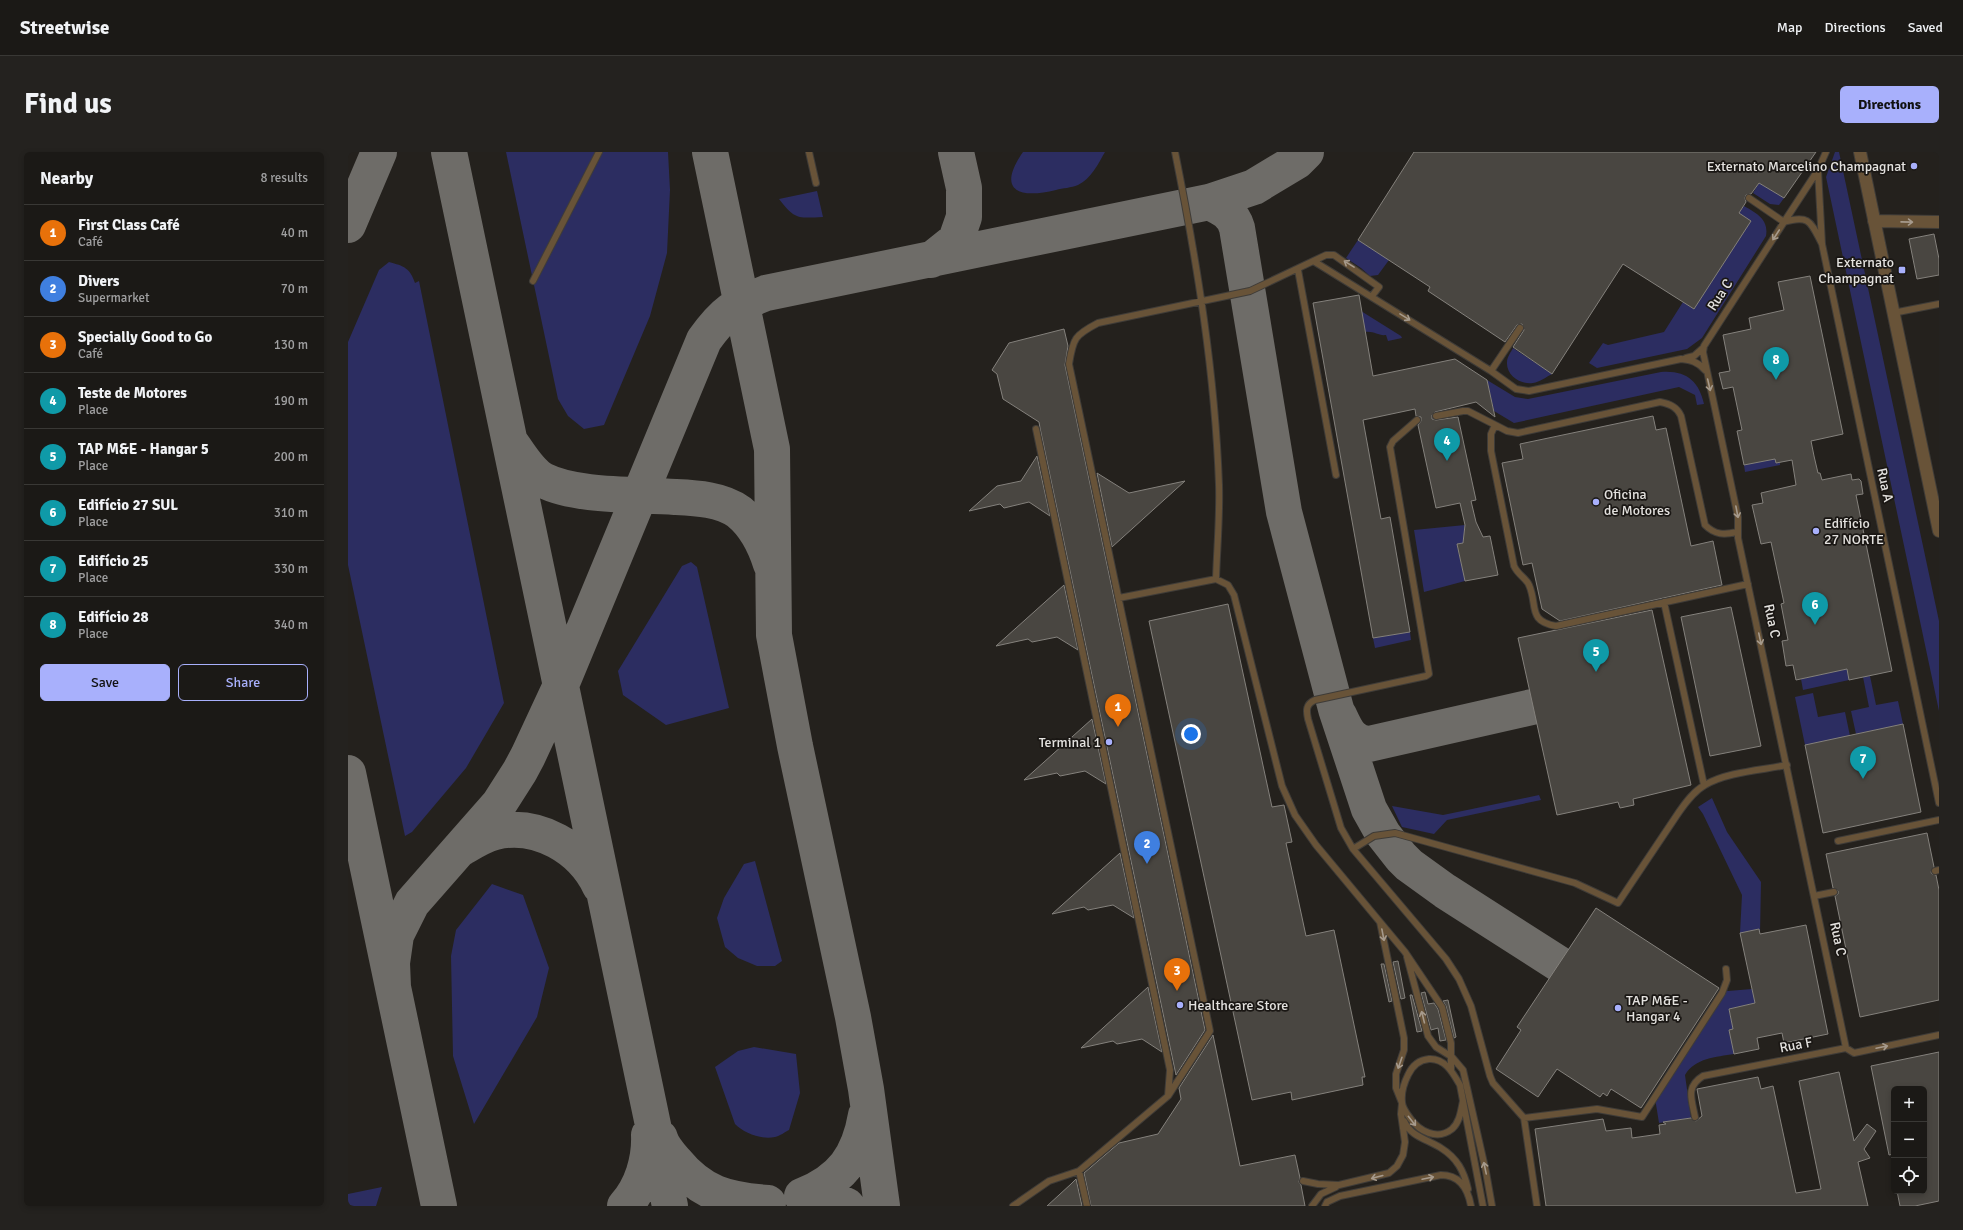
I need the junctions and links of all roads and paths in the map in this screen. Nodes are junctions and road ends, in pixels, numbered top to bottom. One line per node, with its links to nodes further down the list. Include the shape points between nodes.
1 (599, 152): 15 (lane)
2 (809, 152): 7 (lane)
3 (1175, 152): 17 (lane, via 1193,238)
4 (1826, 152): 6 (lane, Rua C)
5 (1860, 152): 9 (street)
6 (1818, 170): 10 (lane, Rua C); 12 (lane, Rua A)
7 (816, 183)
8 (1749, 198): 10 (lane)
9 (1874, 221): 11 (street, one-way to 11); 19 (street)
10 (1784, 222): 12 (lane, via 1799,218 1812,224); 21 (lane, Rua C, one-way to 21)
11 (1939, 222)
12 (1822, 244): 38 (lane, Rua A)
13 (1315, 262): 14 (lane); 16 (lane); 16 (lane, one-way to 13, via 1379,287 1334,255 1326,255)
14 (1298, 270): 17 (lane, via 1250,291); 29 (lane)
15 (533, 281)
16 (1372, 296): 23 (lane, one-way to 23)
17 (1201, 301): 32 (lane, via 1216,421 1219,487); 34 (lane, via 1098,323 1080,332 1072,345 1069,364)
18 (1939, 304): 19 (lane)
19 (1893, 313): 30 (street)
20 (1520, 328): 23 (lane)
21 (1704, 346): 22 (lane, via 1694,356); 24 (lane, Rua C)
22 (1680, 359): 23 (lane, via 1529,391 1516,389); 24 (lane, via 1700,364)
23 (1491, 371)
24 (1706, 372): 31 (lane, Rua C, one-way to 31, via 1738,518)
25 (1436, 416): 27 (lane, via 1468,411)
26 (1417, 420): 41 (lane, via 1393,441 1390,447 1430,674 1315,700 1307,708 1308,719 1341,828)
27 (1495, 425): 31 (lane, via 1518,433 1660,402 1667,403 1676,408 1681,416 1705,525 1718,534); 35 (lane, via 1491,434 1491,451 1514,566 1530,586 1535,614 1539,620 1556,626)
28 (1036, 429): 51 (lane, via 1170,1070)
29 (1336, 475)
30 (1939, 531)
31 (1737, 532): 33 (lane, Rua C)
32 (1216, 579): 34 (lane); 44 (lane, via 1228,585 1234,595 1282,786 1295,815 1316,845)
33 (1748, 584): 35 (lane); 36 (lane, Rua C, one-way to 36)
34 (1119, 598): 51 (lane, via 1210,1031)
35 (1664, 602): 37 (lane)
36 (1787, 765): 37 (lane, via 1723,778); 43 (lane, Rua C)
37 (1704, 785): 41 (lane, via 1679,812 1618,903 1575,883 1395,833 1389,832 1367,839)
38 (1939, 803)
39 (1939, 820): 40 (lane)
40 (1838, 841)
41 (1354, 849): 56 (lane, via 1446,959 1459,979 1471,1006 1493,1083)
42 (1834, 892): 43 (lane)
43 (1814, 896): 48 (lane, Rua C)
44 (1380, 922): 45 (lane); 53 (lane, one-way to 53, via 1404,1038 1404,1050 1396,1074 1396,1088)
45 (1406, 952): 49 (lane, via 1442,1007); 49 (lane, one-way to 45, via 1436,1047 1428,1036)
46 (1726, 969): 56 (lane, via 1727,980 1722,994 1642,1117 1597,1109)
47 (1939, 1035): 48 (lane, Rua F, one-way to 47, via 1854,1052)
48 (1846, 1048): 55 (lane, Rua F, via 1703,1076 1696,1080 1691,1088)
49 (1452, 1058): 50 (lane); 67 (lane, one-way to 49, via 1463,1070)
50 (1451, 1070): 52 (lane, via 1460,1085); 53 (lane, via 1440,1061 1431,1059 1422,1060 1414,1065 1405,1080)
51 (1168, 1096): 57 (lane)
52 (1463, 1101): 53 (lane, one-way to 52, via 1413,1123 1432,1135 1452,1129 1460,1116); 66 (lane)
53 (1402, 1103): 54 (lane)
54 (1401, 1114): 59 (lane, one-way to 59, via 1405,1142 1397,1166 1389,1173); 60 (lane, via 1413,1134 1441,1148 1457,1162 1465,1177)
55 (1695, 1117)
56 (1524, 1118): 68 (lane)
57 (1080, 1171): 61 (lane, via 1049,1181); 62 (lane)
58 (1303, 1181): 59 (lane)
59 (1339, 1185): 63 (lane, via 1320,1194)
60 (1469, 1195): 64 (lane, one-way to 60, via 1327,1202 1340,1196 1441,1175 1454,1176); 65 (lane)
61 (1013, 1206)
62 (1087, 1206)
63 (1312, 1206)
64 (1325, 1206)
65 (1471, 1206)
66 (1483, 1206)
67 (1492, 1206)
68 (1537, 1206)

